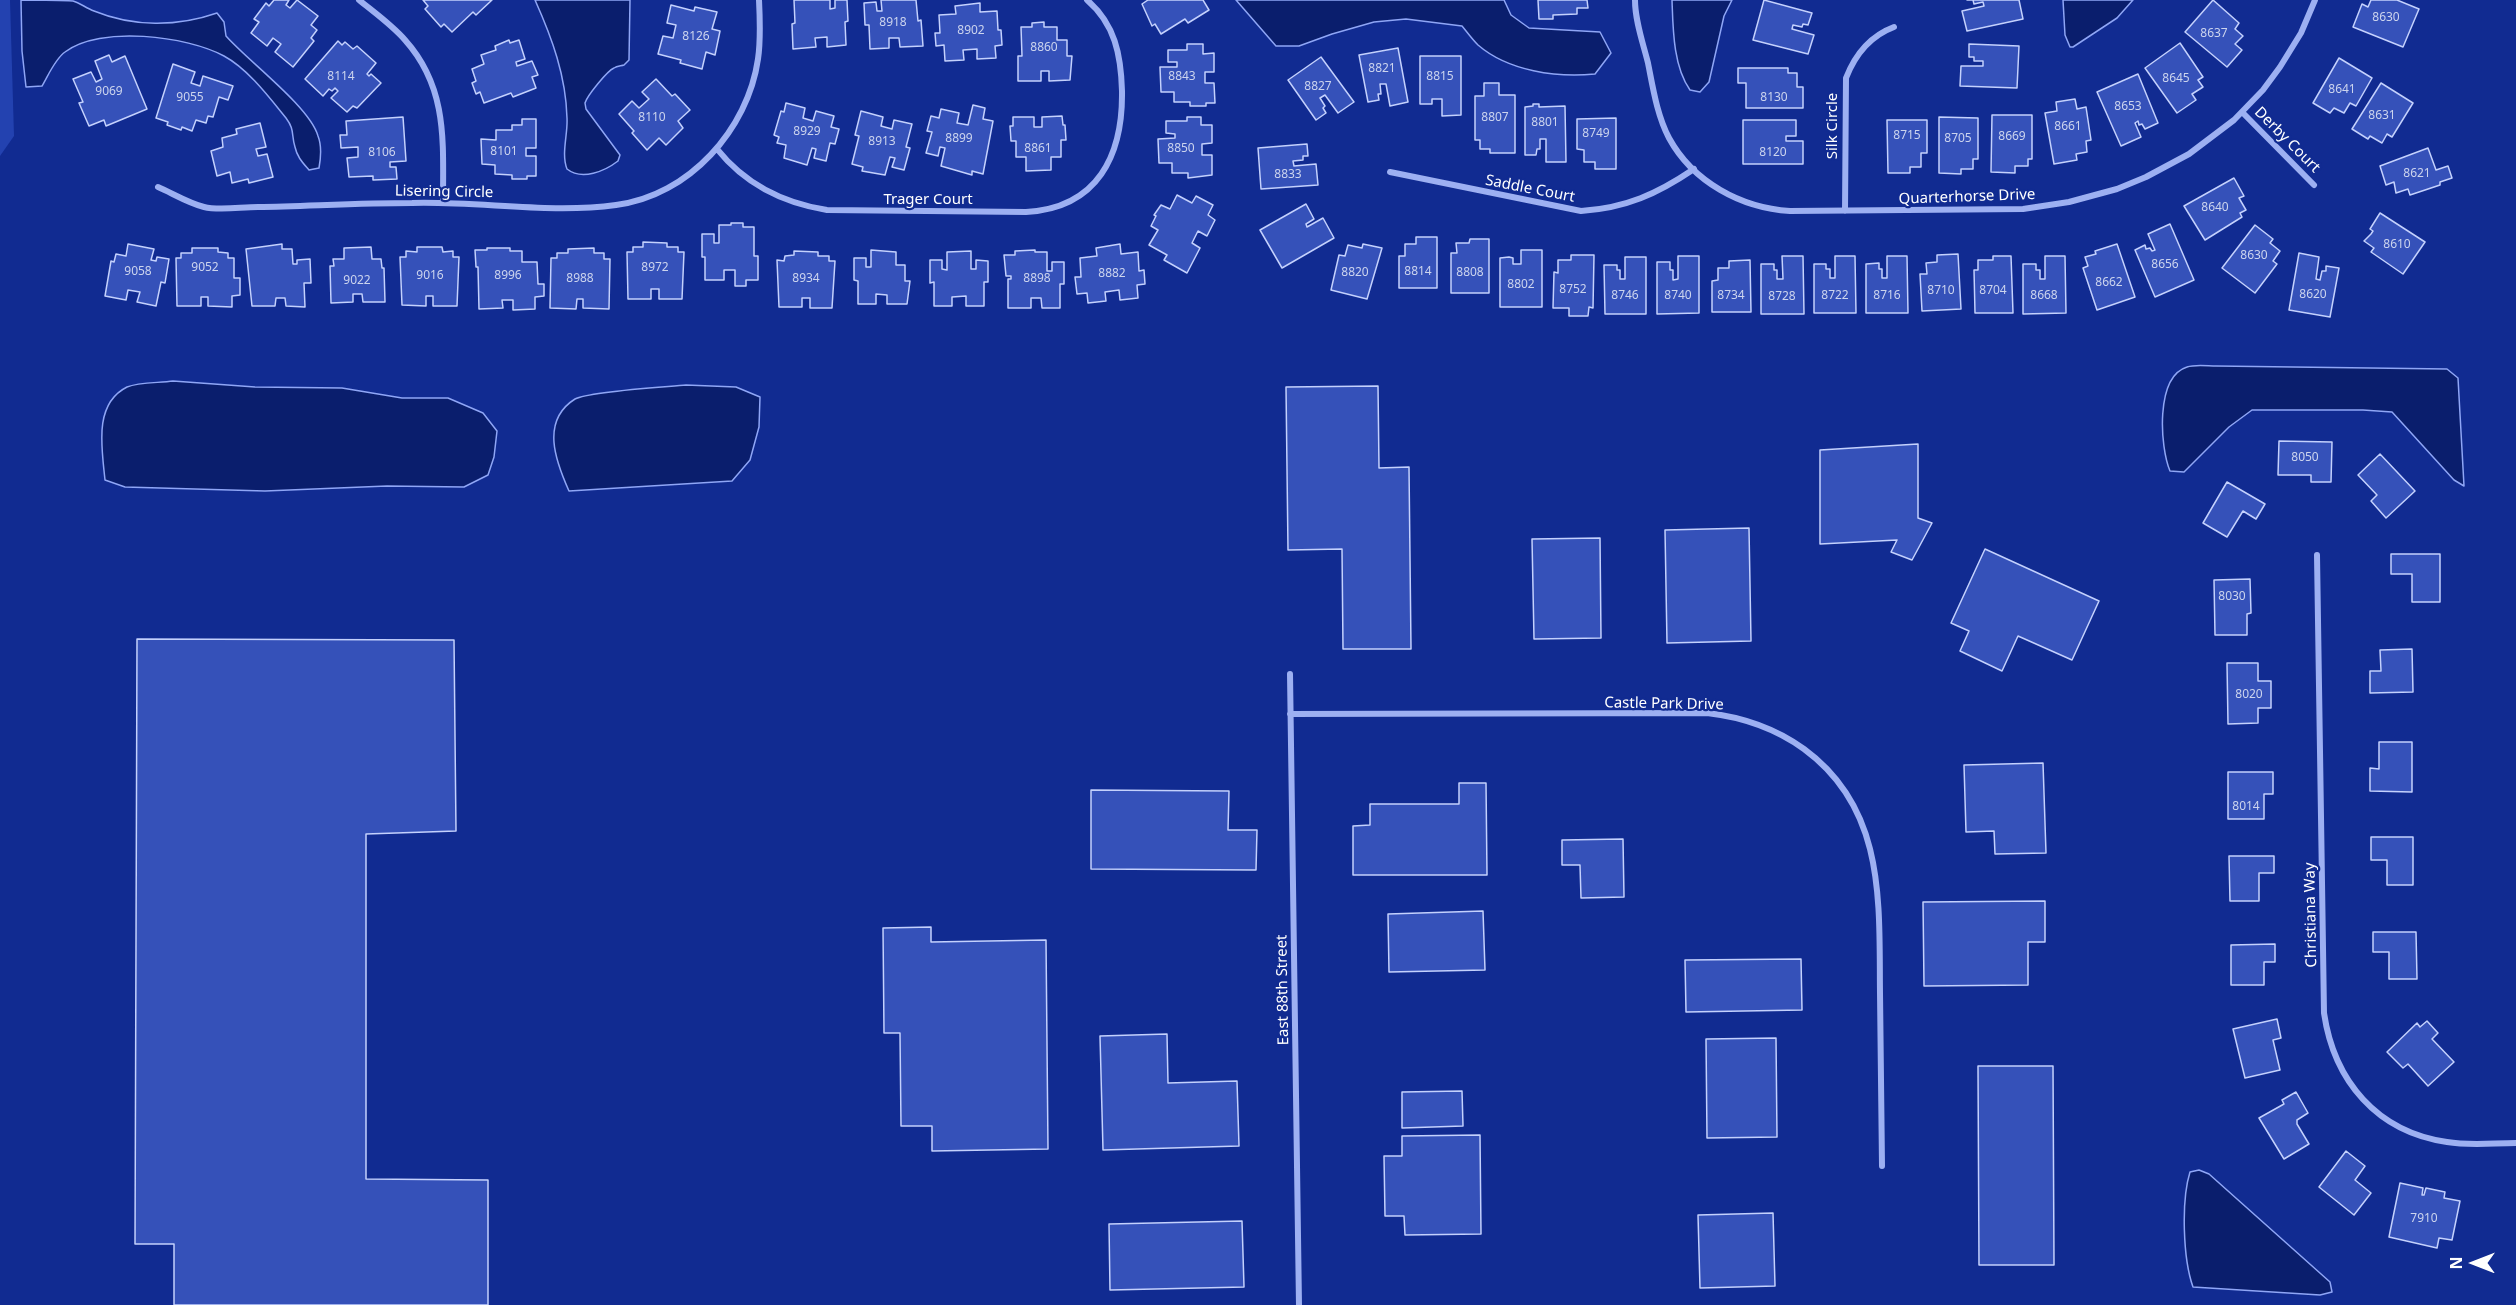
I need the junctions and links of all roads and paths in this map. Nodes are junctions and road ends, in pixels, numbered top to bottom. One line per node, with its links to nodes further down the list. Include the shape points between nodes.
1 (359, 0): 13 (street, via 406,41 432,81 442,127)
2 (759, 0): 8 (street, Lisering Circle, via 760,40 753,79 744,107)
3 (1086, 0): 8 (street, Trager Court, via 1106,21 1117,43 1122,114 1117,145 1109,163 1089,188 1070,201 1031,211 836,211 807,207 752,182)
4 (1635, 0): 9 (street, Quarterhorse Drive, via 1657,107 1669,138)
5 (2315, 0): 7 (street, Quarterhorse Drive, via 2291,50)
6 (1894, 27): 14 (street, Silk Circle, via 1865,45 1846,78)
7 (2242, 112): 11 (street, Derby Court); 14 (street, Quarterhorse Drive, via 2168,166 2093,197 2023,209)
8 (717, 149): 13 (street, Lisering Circle, via 671,186 624,204 568,207)
9 (1694, 170): 10 (street, Saddle Court, via 1664,190 1634,201 1611,209 1581,211); 14 (street, Quarterhorse Drive, via 1717,189 1744,202 1773,209)
10 (1390, 172)
11 (2314, 185)
12 (158, 187): 13 (street, Lisering Circle, via 205,207)
13 (443, 203)
14 (1845, 211)
15 (2317, 555): 18 (street, Christiana Way, via 2324,1013 2336,1060 2370,1107 2402,1129 2449,1143)
16 (1290, 674): 17 (street, East 88th Street)
17 (1290, 714): 19 (street, Castle Park Drive, via 1707,713 1765,727 1806,751 1848,792 1873,859 1880,927); 20 (street, East 88th Street)
18 (2516, 1143)
19 (1882, 1166)
20 (1299, 1305)

